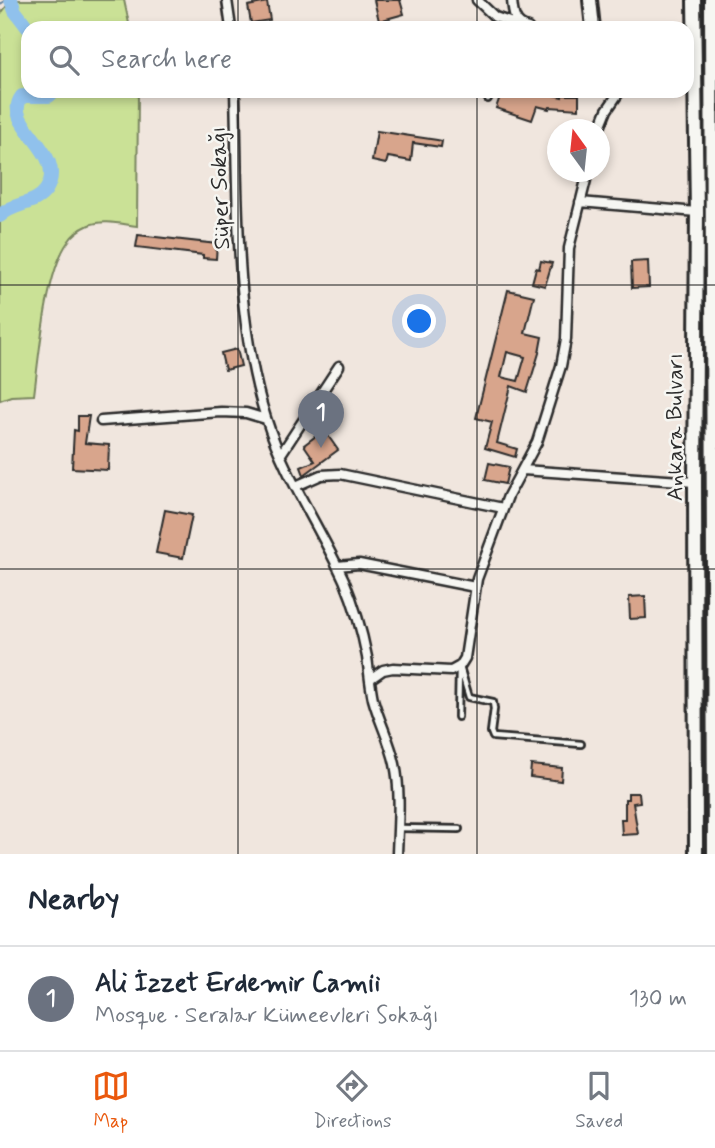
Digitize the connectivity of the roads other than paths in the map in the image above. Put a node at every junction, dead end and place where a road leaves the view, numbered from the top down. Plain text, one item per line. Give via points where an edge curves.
1 (227, 0) edge
2 (477, 0) edge
3 (512, 0) edge
4 (590, 0) edge
5 (694, 0) edge
6 (711, 0) edge
7 (230, 21) edge
8 (505, 21) edge
9 (516, 21) edge
10 (592, 21) edge
11 (693, 21) edge
12 (694, 50) edge
13 (714, 61) edge
14 (694, 69) edge
15 (714, 79) edge
16 (235, 98) edge
17 (615, 98) edge
18 (692, 98) edge
19 (603, 119) edge
20 (713, 177) edge
21 (585, 182) edge
22 (713, 196) edge
23 (580, 202) junction
24 (697, 212) junction
25 (339, 366) dead end
26 (714, 385) edge
27 (266, 419) junction
28 (101, 421) dead end
29 (281, 454) junction
30 (523, 470) junction
31 (695, 482) junction
32 (296, 486) junction
33 (714, 506) edge
34 (503, 508) junction
35 (714, 552) edge
36 (337, 566) junction
37 (475, 587) junction
38 (460, 666) junction
39 (370, 680) junction
40 (458, 717) dead end
41 (581, 744) dead end
42 (714, 779) edge
43 (398, 828) junction
44 (459, 829) dead end
45 (397, 854) edge
46 (696, 854) edge
47 (714, 854) edge

1 - 7 street
2 - 8 street
3 - 9 street
4 - 10 main road
5 - 11 main road, Ankara Bulvarı
6 - 13 main road, Ankara Bulvarı
12 - 13 main road
13 - 15 main road, Ankara Bulvarı
14 - 15 main road
15 - 20 main road, Ankara Bulvarı
16 - 27 street, Süper Sokağı via 242,284 254,374
17 - 19 street
18 - 24 main road, Ankara Bulvarı
20 - 22 main road, Ankara Bulvarı
21 - 23 street
22 - 26 main road, Ankara Bulvarı
23 - 24 street
23 - 30 street via 569,248 561,366 543,426
24 - 31 main road, Ankara Bulvarı
25 - 29 street
26 - 33 main road, Ankara Bulvarı
27 - 28 street via 221,412
27 - 29 street, Süper Sokağı
29 - 32 street, Süper Sokağı
30 - 31 street
30 - 34 street
31 - 46 main road, Ankara Bulvarı
32 - 34 street via 321,475 340,474
32 - 36 street, Süper Sokağı
33 - 35 main road, Ankara Bulvarı
34 - 37 street
35 - 42 main road, Ankara Bulvarı
36 - 37 street via 359,564
36 - 39 street, Süper Sokağı via 355,611
37 - 38 street via 467,651
38 - 39 street via 446,671 387,668
38 - 40 lane
38 - 41 lane via 469,697 493,702 493,737
39 - 43 street, Süper Sokağı via 395,765
42 - 47 main road, Ankara Bulvarı
43 - 44 lane
43 - 45 street, Süper Sokağı

